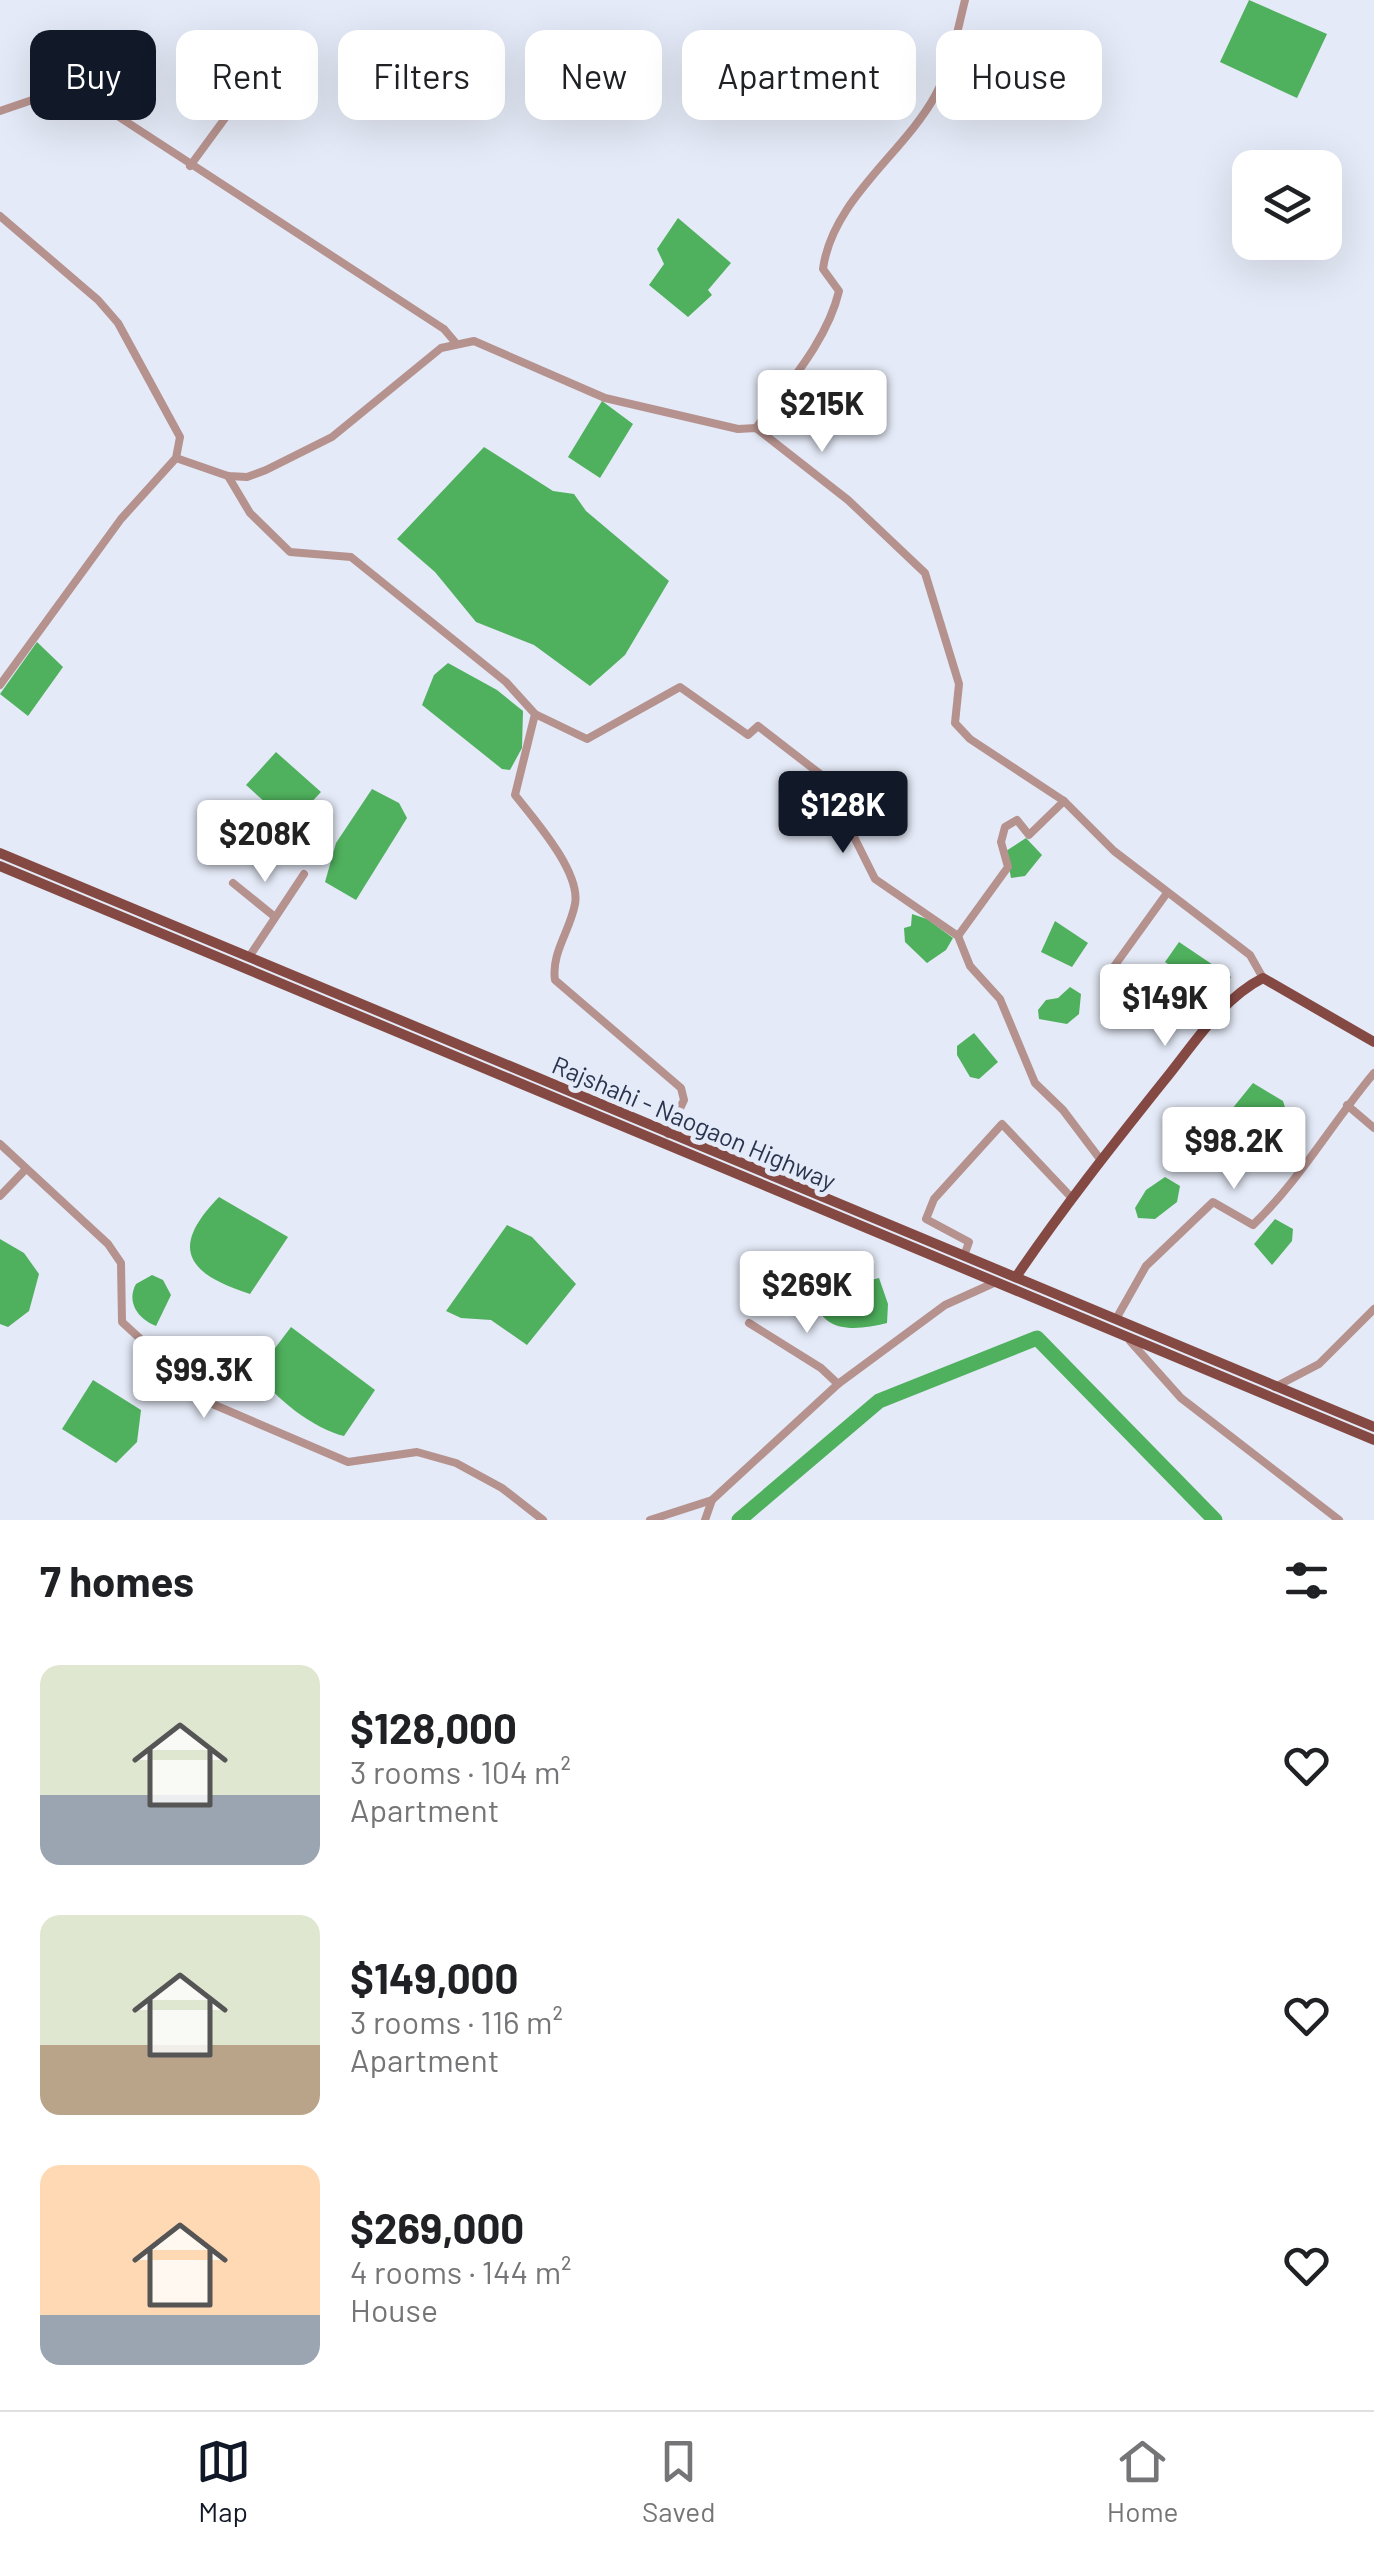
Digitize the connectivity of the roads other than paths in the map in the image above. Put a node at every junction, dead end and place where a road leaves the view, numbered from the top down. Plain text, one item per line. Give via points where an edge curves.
1 (965, 0) edge
2 (0, 112) edge
3 (224, 120) edge
4 (190, 166) junction
5 (0, 216) edge
6 (454, 342) junction
7 (756, 428) junction
8 (176, 458) junction
9 (228, 476) junction
10 (0, 686) edge
11 (534, 714) junction
12 (1064, 801) junction
13 (0, 852) edge
14 (0, 866) edge
15 (304, 874) dead end
16 (232, 883) dead end
17 (1167, 892) junction
18 (275, 916) junction
19 (958, 936) junction
20 (248, 957) junction
21 (1110, 972) dead end
22 (1262, 978) junction
23 (1374, 1042) edge
24 (1374, 1072) edge
25 (1347, 1105) junction
26 (1374, 1128) edge
27 (668, 1134) junction
28 (0, 1144) edge
29 (1100, 1159) junction
30 (25, 1170) junction
31 (0, 1196) edge
32 (1070, 1196) junction
33 (898, 1236) junction
34 (964, 1256) junction
35 (1016, 1277) junction
36 (996, 1282) junction
37 (1374, 1309) edge
38 (1116, 1320) junction
39 (749, 1323) dead end
40 (1127, 1337) junction
41 (1157, 1343) junction
42 (838, 1384) junction
43 (1275, 1387) junction
44 (1374, 1428) edge
45 (1374, 1440) edge
46 (712, 1500) junction
47 (543, 1520) edge
48 (650, 1520) edge
49 (705, 1520) edge
50 (1339, 1520) edge

1 - 7 street via 935,96 850,206 825,254 823,269 839,291 835,307
2 - 4 street via 44,96 116,115
3 - 4 street
4 - 6 street via 444,329
5 - 8 street via 118,323 180,437
6 - 7 street via 474,340 605,398 738,430
6 - 9 street via 332,437 266,470
7 - 12 street via 848,500 924,573 959,684 955,724
8 - 9 street
8 - 10 street via 121,519
9 - 11 street via 250,513 290,552 352,557 506,682
11 - 19 street via 588,740 680,687 748,735 758,726 824,777 875,879
11 - 27 street via 515,795 551,840 576,902 553,967 555,980 681,1088 684,1100
12 - 17 street
12 - 19 street via 1029,835 1017,820 1005,827 1001,842 1008,867
13 - 20 main road, Rajshahi - Naogaon Highway
14 - 33 main road, Rajshahi - Naogaon Highway
15 - 18 street
16 - 18 street
17 - 21 street
17 - 22 street via 1250,955
18 - 20 street
19 - 29 street via 970,966 1000,1000 1035,1084
20 - 27 main road, Rajshahi - Naogaon Highway
22 - 23 main road
22 - 29 main road via 1211,1023
24 - 25 street
25 - 26 street
25 - 38 street via 1284,1196 1253,1225 1213,1202 1146,1266
27 - 33 main road, Rajshahi - Naogaon Highway
28 - 30 street
29 - 32 main road
30 - 31 street
30 - 47 street via 108,1244 121,1263 122,1322 210,1403 348,1462 417,1452 456,1463
32 - 34 street via 1002,1124 934,1199 926,1219 969,1242
32 - 35 main road
33 - 34 main road, Rajshahi - Naogaon Highway
33 - 36 main road, Rajshahi - Naogaon Highway
34 - 35 main road, Rajshahi - Naogaon Highway
35 - 38 main road, Rajshahi - Naogaon Highway
36 - 40 main road, Rajshahi - Naogaon Highway
36 - 42 street via 946,1304
37 - 43 street via 1318,1364
38 - 41 main road, Rajshahi - Naogaon Highway
39 - 42 street
40 - 41 main road, Rajshahi - Naogaon Highway
40 - 50 street via 1181,1398
41 - 43 main road, Rajshahi - Naogaon Highway
41 - 45 main road, Rajshahi - Naogaon Highway
42 - 46 street
43 - 44 main road, Rajshahi - Naogaon Highway
46 - 48 street
46 - 49 street

